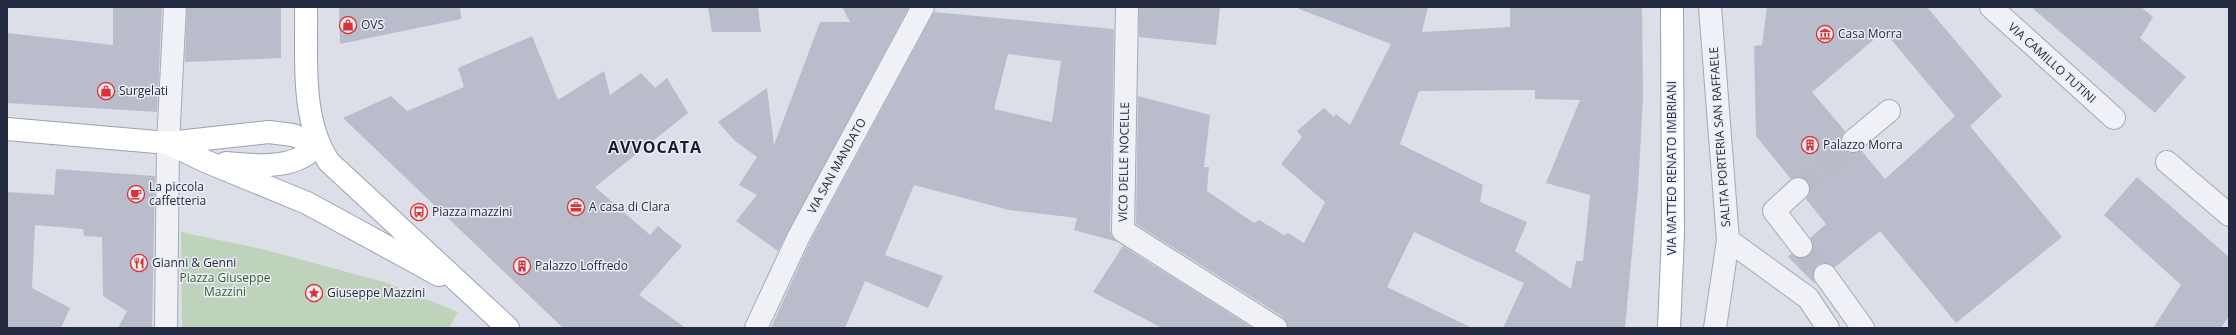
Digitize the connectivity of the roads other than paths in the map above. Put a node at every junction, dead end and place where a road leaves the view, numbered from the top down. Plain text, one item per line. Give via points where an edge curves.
1 (175, 7) edge
2 (306, 7) edge
3 (923, 7) edge
4 (1127, 7) edge
5 (1672, 7) edge
6 (1710, 7) edge
7 (1991, 7) edge
8 (1889, 111) dead end
9 (2114, 118) dead end
10 (7, 129) edge
11 (1853, 141) tunnel mouth
12 (168, 143) junction
13 (319, 144) junction
14 (205, 161) junction
15 (2167, 162) dead end
16 (1798, 189) tunnel mouth
17 (2229, 215) edge
18 (1728, 240) junction
19 (1801, 246) tunnel mouth
20 (1825, 275) tunnel mouth
21 (468, 291) junction
22 (166, 328) edge
23 (508, 328) edge
24 (756, 328) edge
25 (1276, 328) edge
26 (1669, 328) edge
27 (1714, 328) edge
28 (1828, 328) edge
29 (1863, 328) edge

1 - 12 street
2 - 13 main road via 308,95
3 - 24 street, VIA SAN MANDATO via 798,238
4 - 25 street, VICO DELLE NOCELLE via 1123,231
5 - 26 main road, VIA MATTEO RENATO IMBRIANI via 1673,234
6 - 18 street, SALITA PORTERIA SAN RAFFAELE
7 - 9 street, VIA CAMILLO TUTINI
8 - 11 street
10 - 12 main road
12 - 13 main road via 269,132 293,135
12 - 14 main road
12 - 22 street
13 - 14 main road via 304,157 272,164
13 - 21 main road via 329,162
14 - 21 main road via 307,203
15 - 17 street
16 - 19 street via 1774,211
18 - 27 street
18 - 28 street, SALITA PORTERIA SAN RAFFAELE via 1808,298
20 - 29 street
21 - 23 main road

